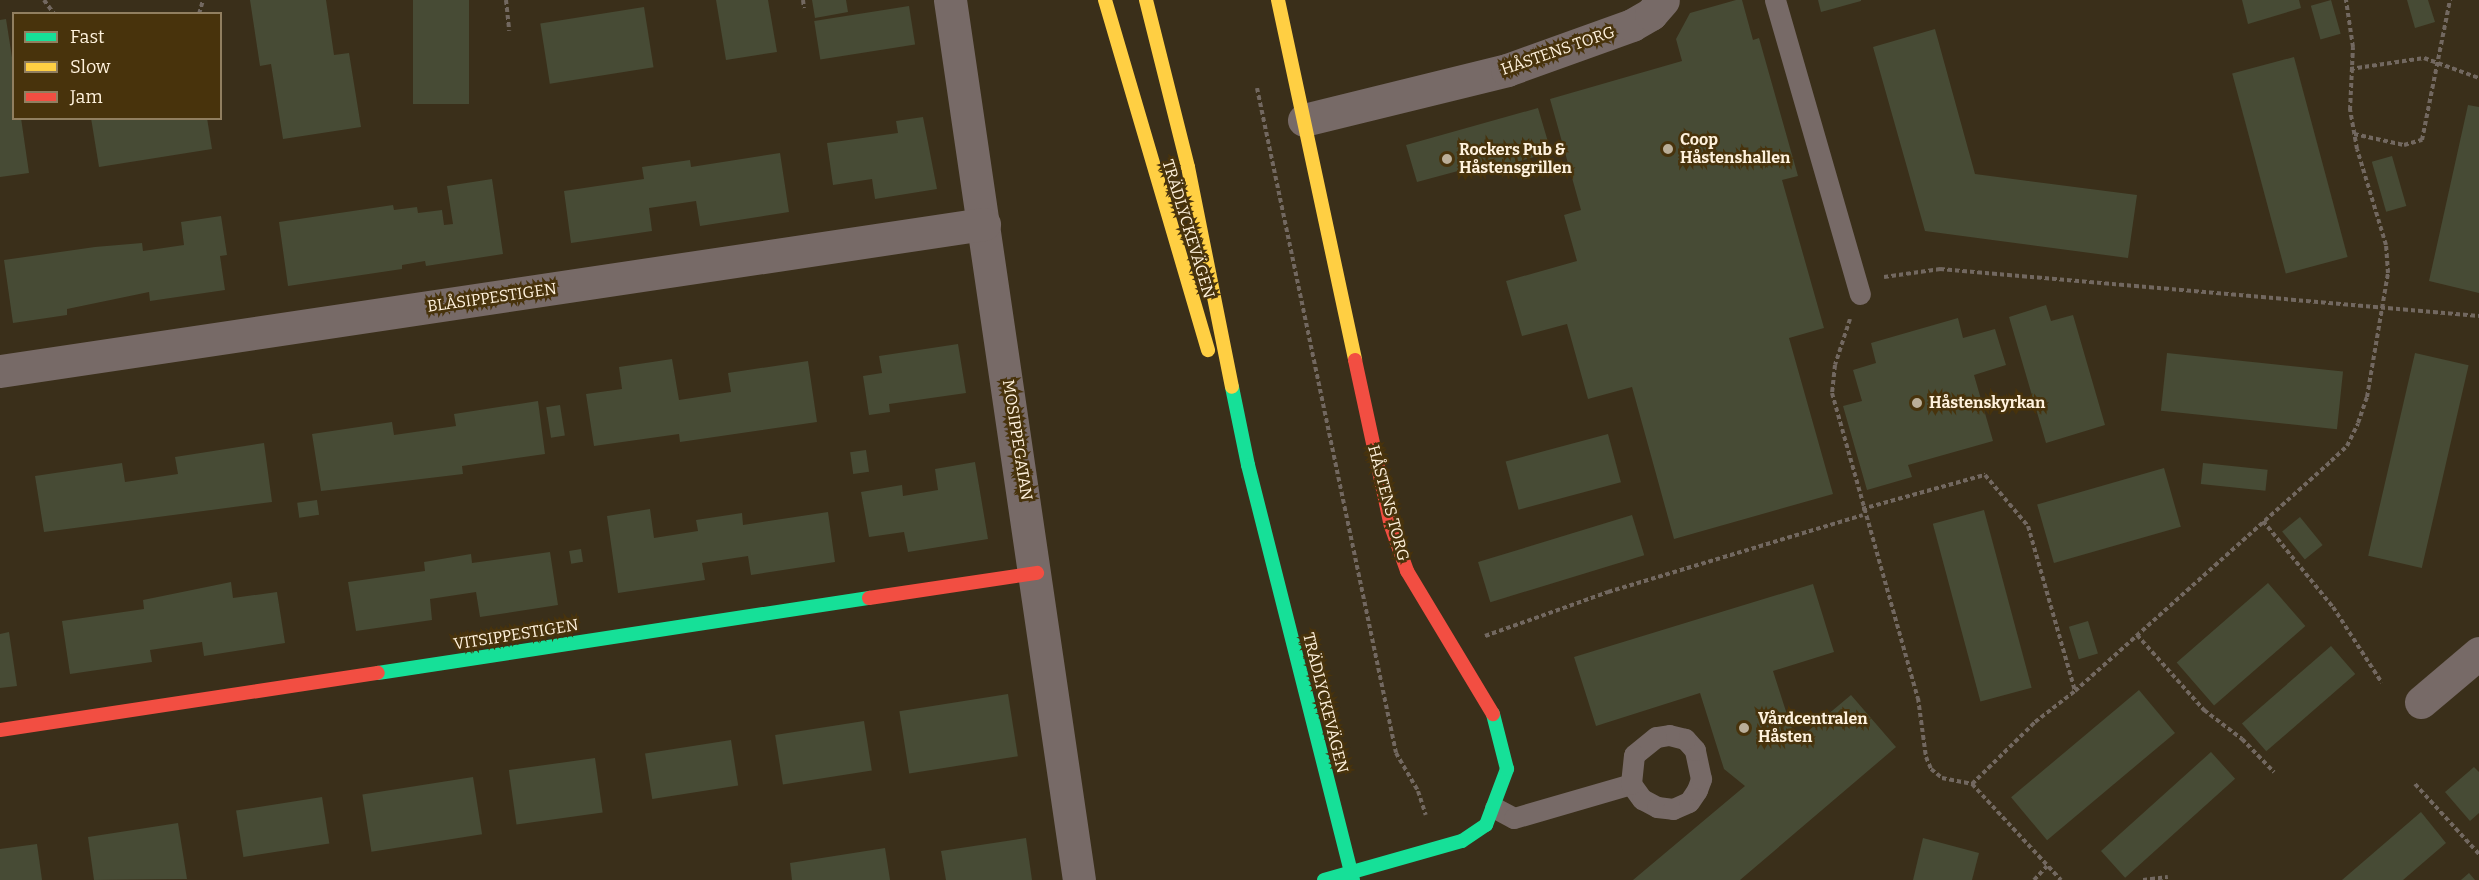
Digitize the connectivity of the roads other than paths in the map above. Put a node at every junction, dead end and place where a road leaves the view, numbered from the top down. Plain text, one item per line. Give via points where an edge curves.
1 (950, 0) edge
2 (1105, 0) edge
3 (1146, 0) edge
4 (1278, 0) edge
5 (1663, 0) edge
6 (1775, 0) edge
7 (1304, 120) junction
8 (984, 224) junction
9 (1859, 289) road end
10 (0, 371) edge
11 (1248, 465) junction
12 (1037, 573) junction
13 (2479, 653) edge
14 (2421, 702) dead end
15 (0, 730) edge
16 (1631, 784) dead end
17 (1495, 808) junction
18 (1352, 876) edge
19 (1079, 880) edge
20 (1324, 880) edge

1 - 8 street, MOSIPPEGATAN
2 - 11 street, TRÄDLYCKEVÄGEN via 1192,300
3 - 11 street, TRÄDLYCKEVÄGEN via 1188,167
4 - 7 street, HÅSTENS TORG
5 - 7 street, HÅSTENS TORG via 1651,14 1632,25 1507,70
6 - 9 lane
7 - 17 street, HÅSTENS TORG via 1391,526 1407,571 1426,607 1500,730 1507,769
8 - 10 street, BLÅSIPPESTIGEN
8 - 12 street, MOSIPPEGATAN
11 - 18 street, TRÄDLYCKEVÄGEN
12 - 15 street, VITSIPPESTIGEN
12 - 19 street, MOSIPPEGATAN
13 - 14 street
16 - 17 lane via 1514,818
17 - 18 street, HÅSTENS TORG via 1486,825 1462,841
18 - 20 street, HÅSTENS TORG

